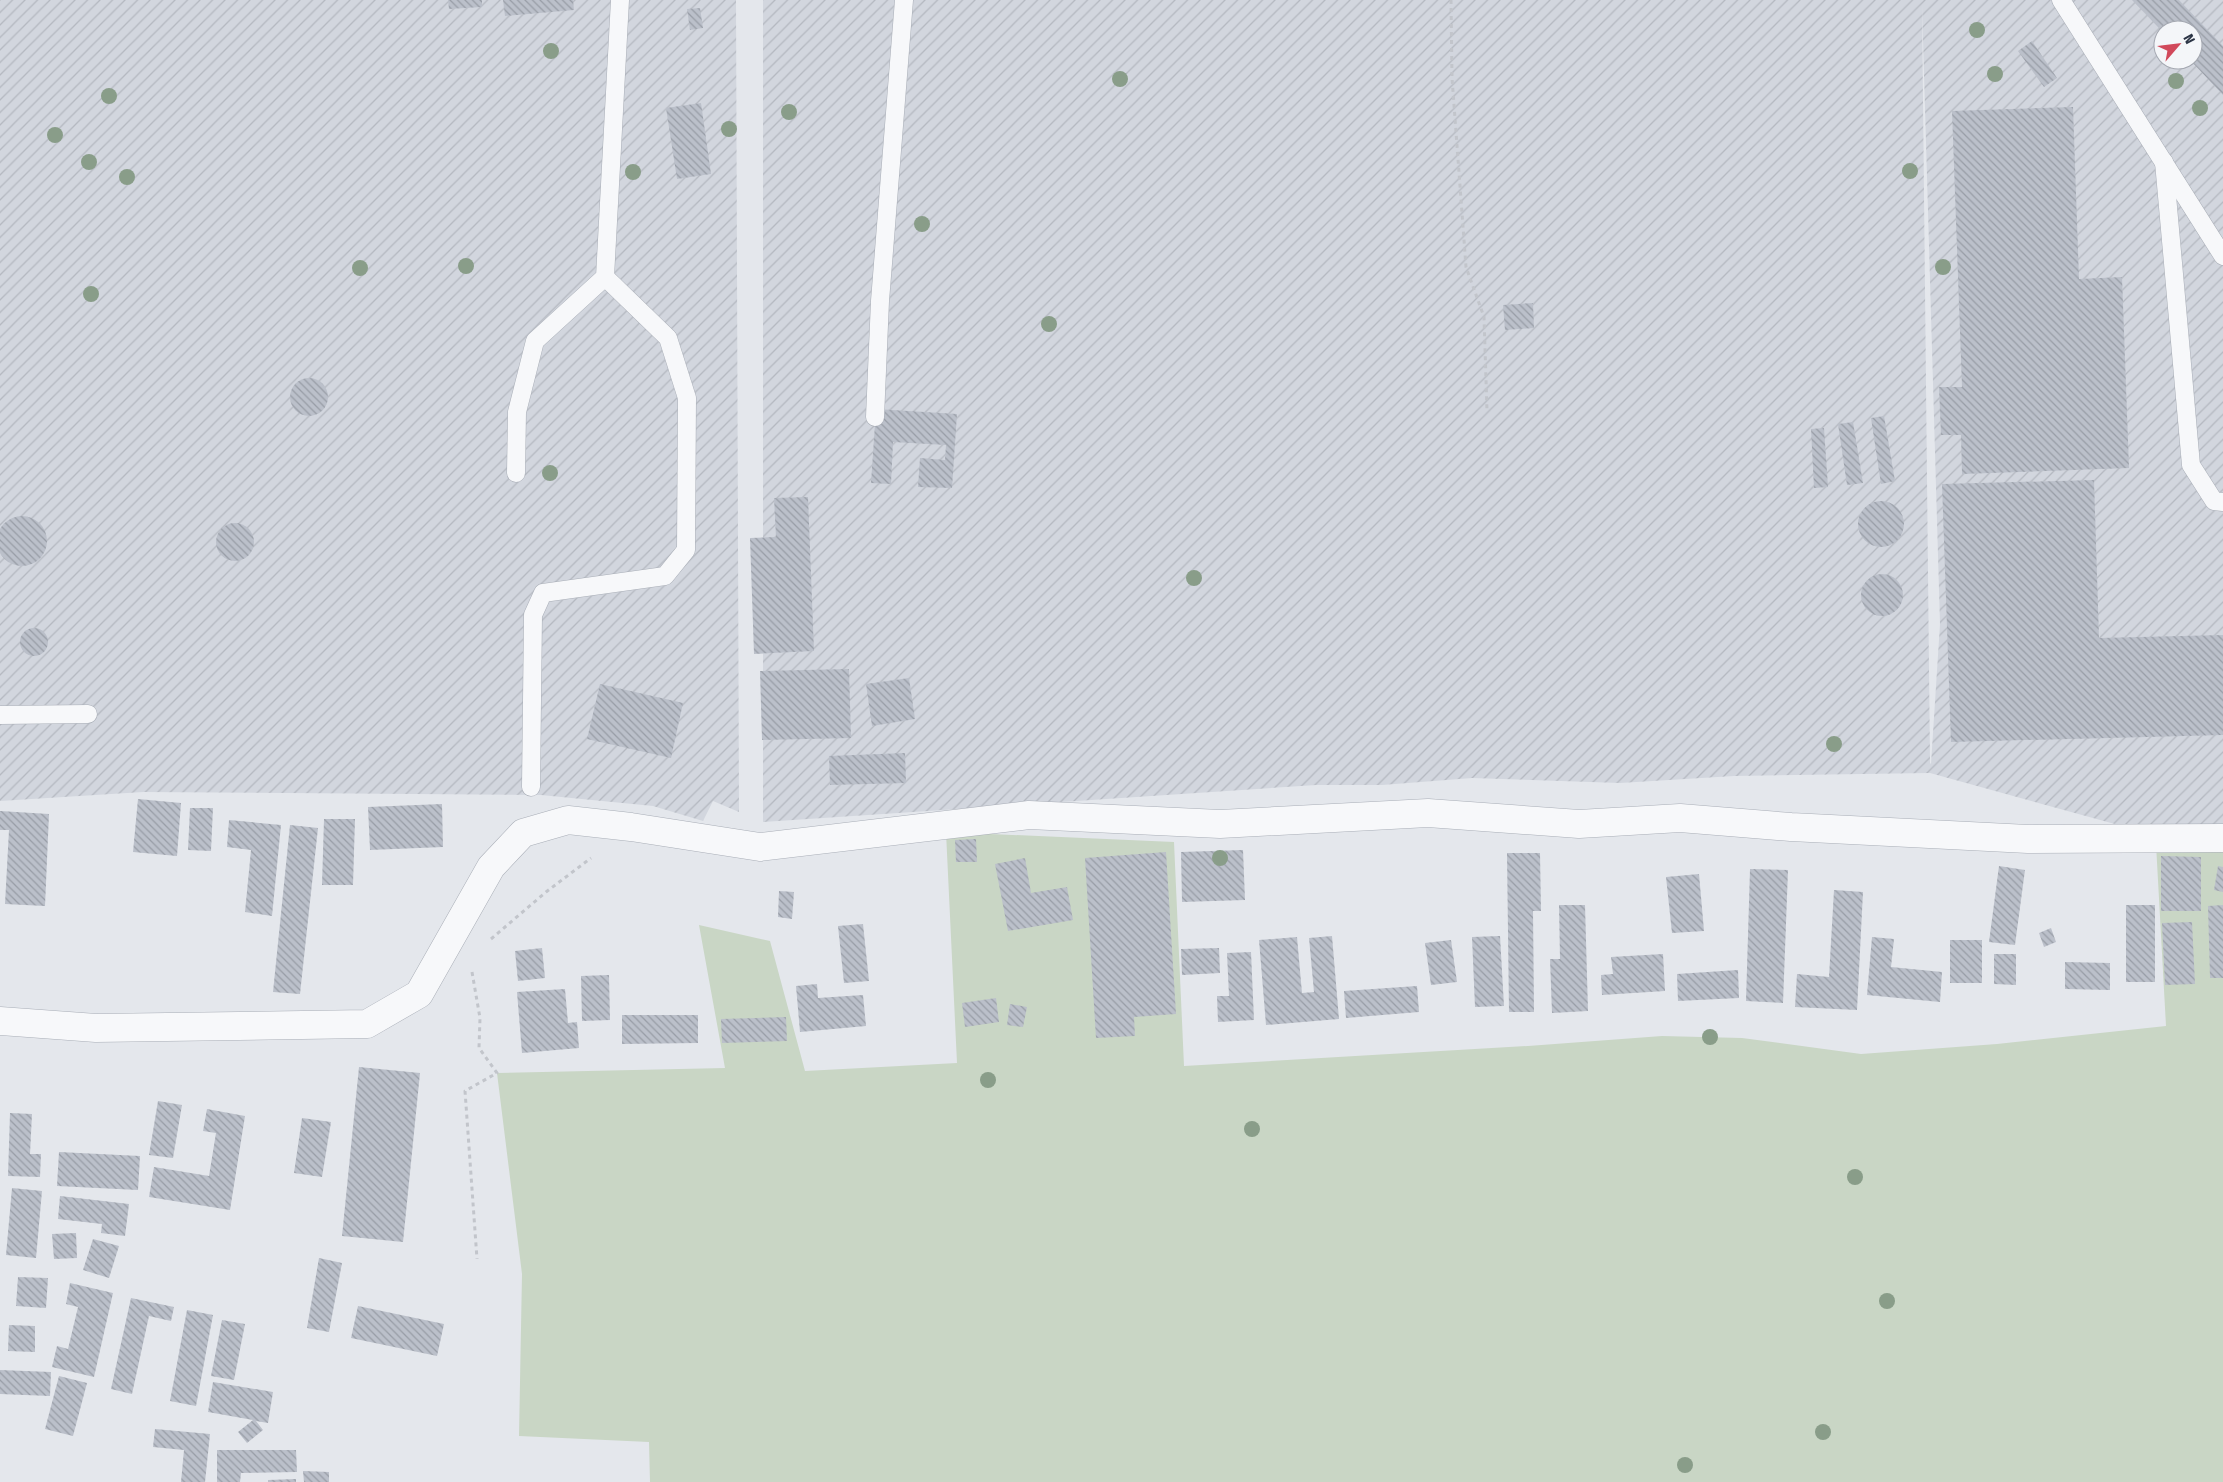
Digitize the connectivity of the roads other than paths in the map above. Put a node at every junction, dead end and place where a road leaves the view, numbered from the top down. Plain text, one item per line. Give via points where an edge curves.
1 (620, 0) edge
2 (904, 0) edge
3 (2060, 0) edge
4 (2164, 162) junction
5 (2223, 256) edge
6 (605, 277) junction
7 (875, 417) dead end
8 (516, 473) dead end
9 (2223, 502) edge
10 (88, 714) dead end
11 (0, 715) edge
12 (531, 787) dead end
13 (2223, 838) edge
14 (0, 1021) edge

1 - 6 lane
2 - 7 lane via 880,301
3 - 4 lane
4 - 5 lane
4 - 9 lane via 2191,465 2214,501
6 - 8 lane via 535,342 518,412
6 - 12 lane via 668,338 687,398 686,550 665,576 543,593 533,615
10 - 11 lane
13 - 14 street via 2028,839 1791,828 1680,818 1579,824 1428,813 1220,824 1029,815 760,847 568,820 523,833 491,867 420,994 367,1024 96,1028

